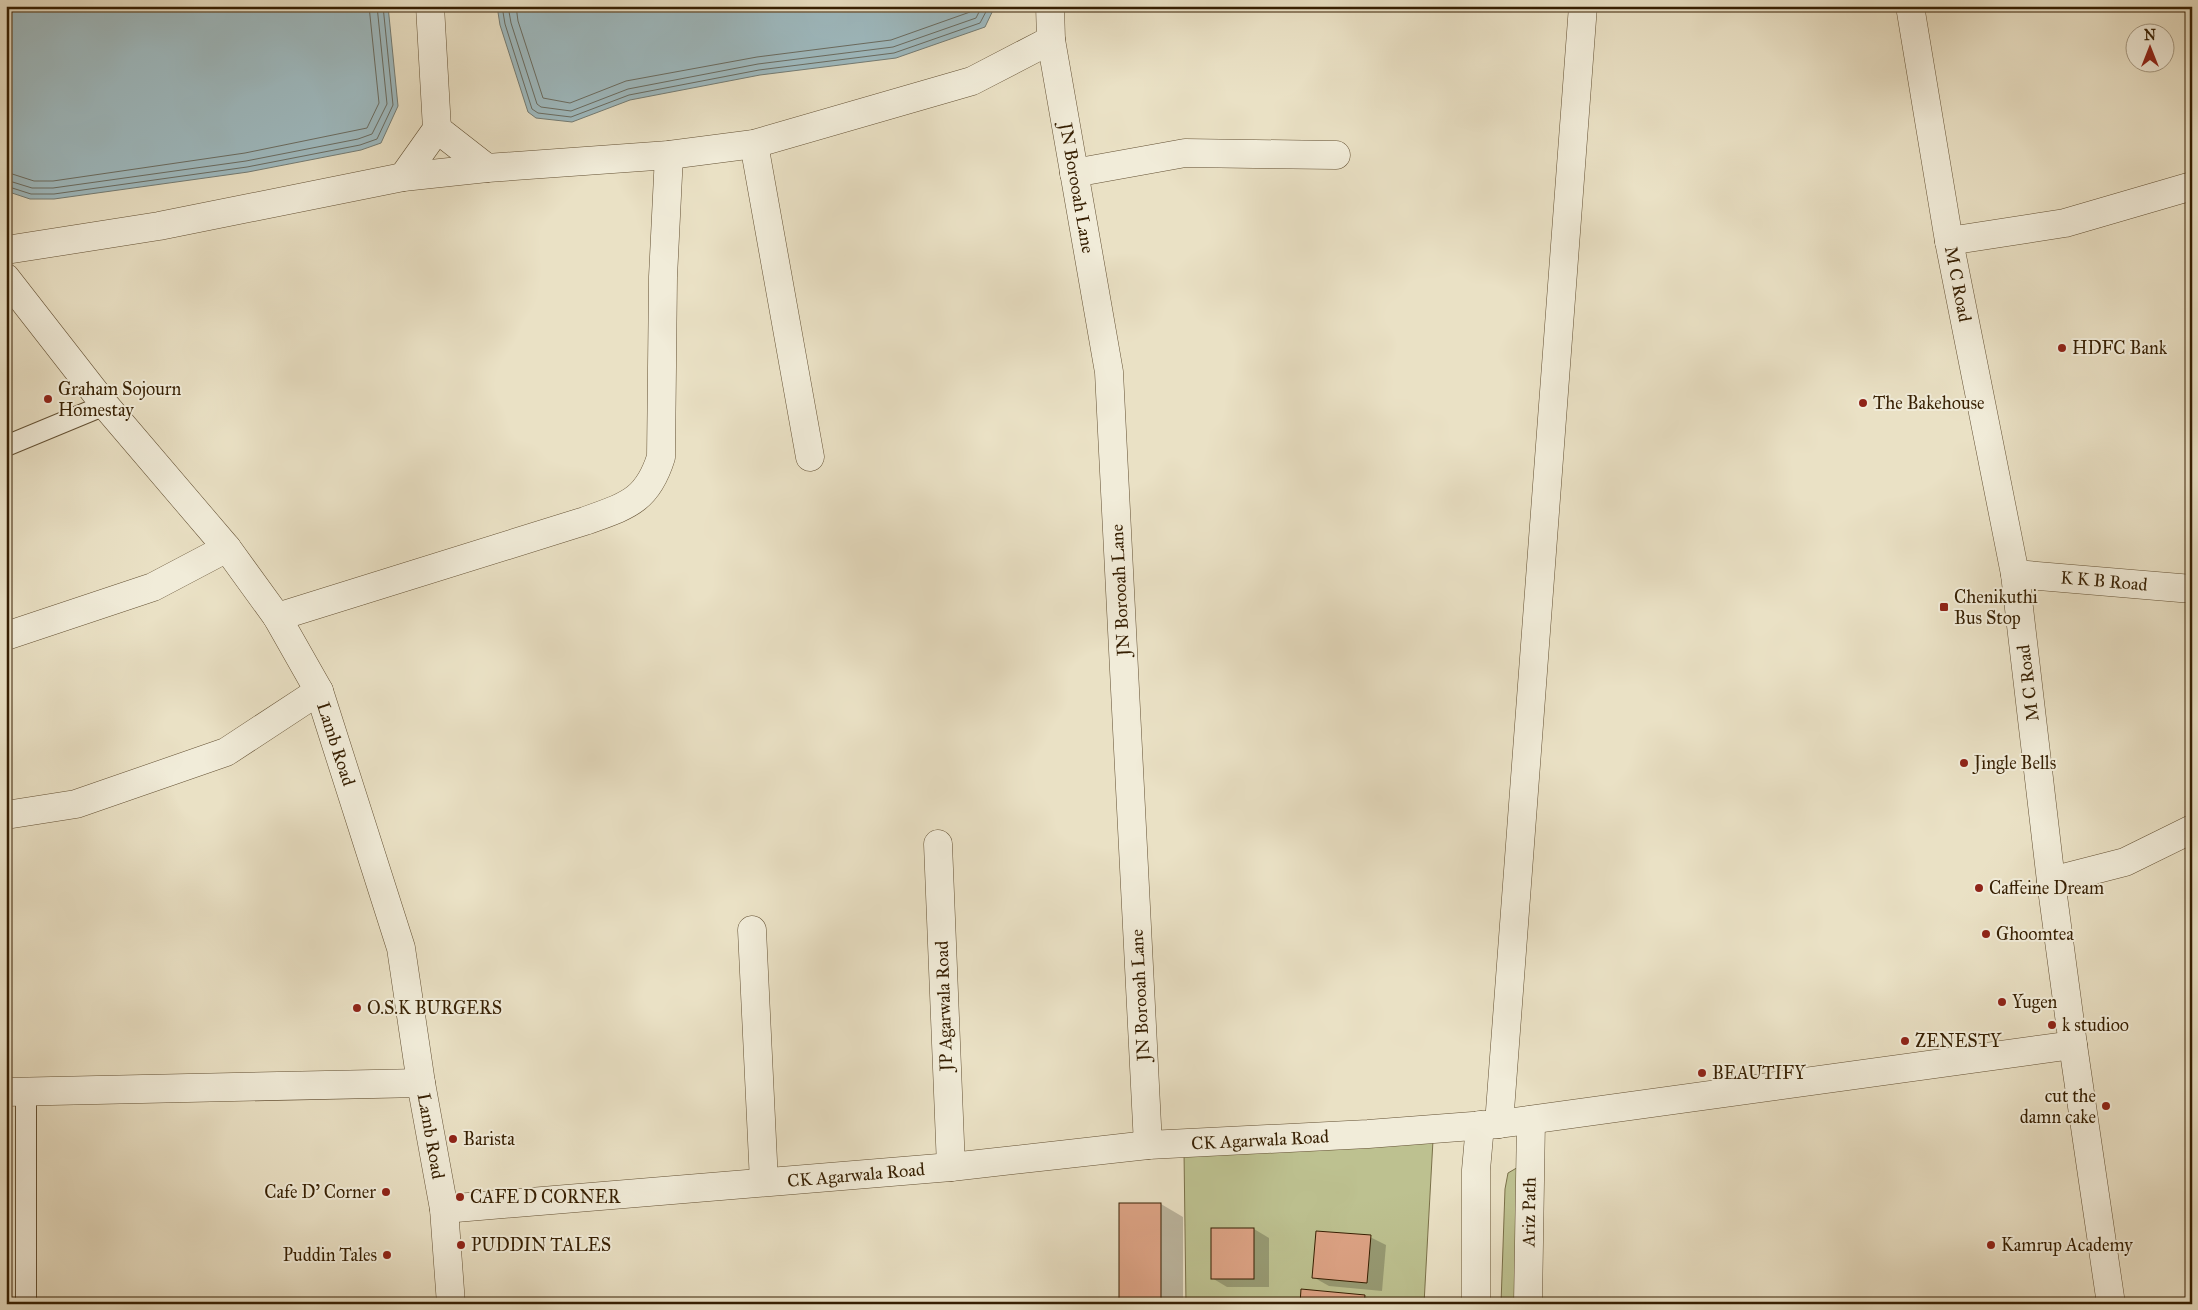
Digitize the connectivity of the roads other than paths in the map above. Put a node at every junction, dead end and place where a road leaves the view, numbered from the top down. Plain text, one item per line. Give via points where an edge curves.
1 (430, 6) edge
2 (1050, 6) edge
3 (1583, 6) edge
4 (1910, 6) edge
5 (1051, 40) junction
6 (437, 130) junction
7 (754, 144) junction
8 (668, 155) junction
9 (1336, 155) dead end
10 (487, 168) junction
11 (1074, 172) junction
12 (403, 177) junction
13 (2192, 186) edge
14 (1949, 241) junction
15 (6, 250) edge
16 (6, 278) edge
17 (105, 405) junction
18 (6, 446) edge
19 (810, 457) dead end
20 (227, 548) junction
21 (2015, 574) junction
22 (2192, 589) edge
23 (278, 617) junction
24 (6, 636) edge
25 (319, 691) junction
26 (6, 815) edge
27 (2192, 829) edge
28 (938, 844) dead end
29 (2051, 881) junction
30 (752, 930) dead end
31 (2072, 1045) junction
32 (422, 1083) junction
33 (16, 1092) edge
34 (1531, 1120) junction
35 (1490, 1125) junction
36 (1148, 1145) junction
37 (951, 1167) junction
38 (764, 1182) junction
39 (444, 1209) junction
40 (26, 1304) edge
41 (451, 1304) edge
42 (1476, 1304) edge
43 (1528, 1304) edge
44 (2111, 1304) edge

1 - 6 street
2 - 5 street, JN Borooah Lane
3 - 35 street
4 - 14 street, M C Road
5 - 7 street via 972,81
5 - 11 street, JN Borooah Lane
6 - 10 street
6 - 12 street
7 - 8 street
7 - 19 street
8 - 10 street
8 - 23 street via 663,277 662,457 655,477 642,495 618,509 585,521
9 - 11 street via 1185,153
10 - 12 street
11 - 36 street, JN Borooah Lane via 1109,372
12 - 15 street via 159,226
13 - 14 street via 2066,223
14 - 21 street, M C Road
16 - 17 street, Lamb Road
17 - 18 lane
17 - 20 street, Lamb Road
20 - 23 street, Lamb Road
20 - 24 street via 153,587
21 - 22 street, K K B Road
21 - 29 street, M C Road
23 - 25 street, Lamb Road
25 - 26 street via 226,752 76,804
25 - 32 street, Lamb Road via 401,948
27 - 29 street via 2125,862
28 - 37 street, JP Agarwala Road
29 - 31 street, M C Road
30 - 38 street
31 - 34 street, CK Agarwala Road
31 - 44 street, M C Road
32 - 33 street
32 - 39 street, Lamb Road
33 - 40 lane
34 - 35 street, CK Agarwala Road
34 - 43 street, Ariz Path
35 - 36 street, CK Agarwala Road
35 - 42 street via 1476,1170
36 - 37 street, CK Agarwala Road
37 - 38 street, CK Agarwala Road
38 - 39 street, CK Agarwala Road
39 - 41 street, Lamb Road

